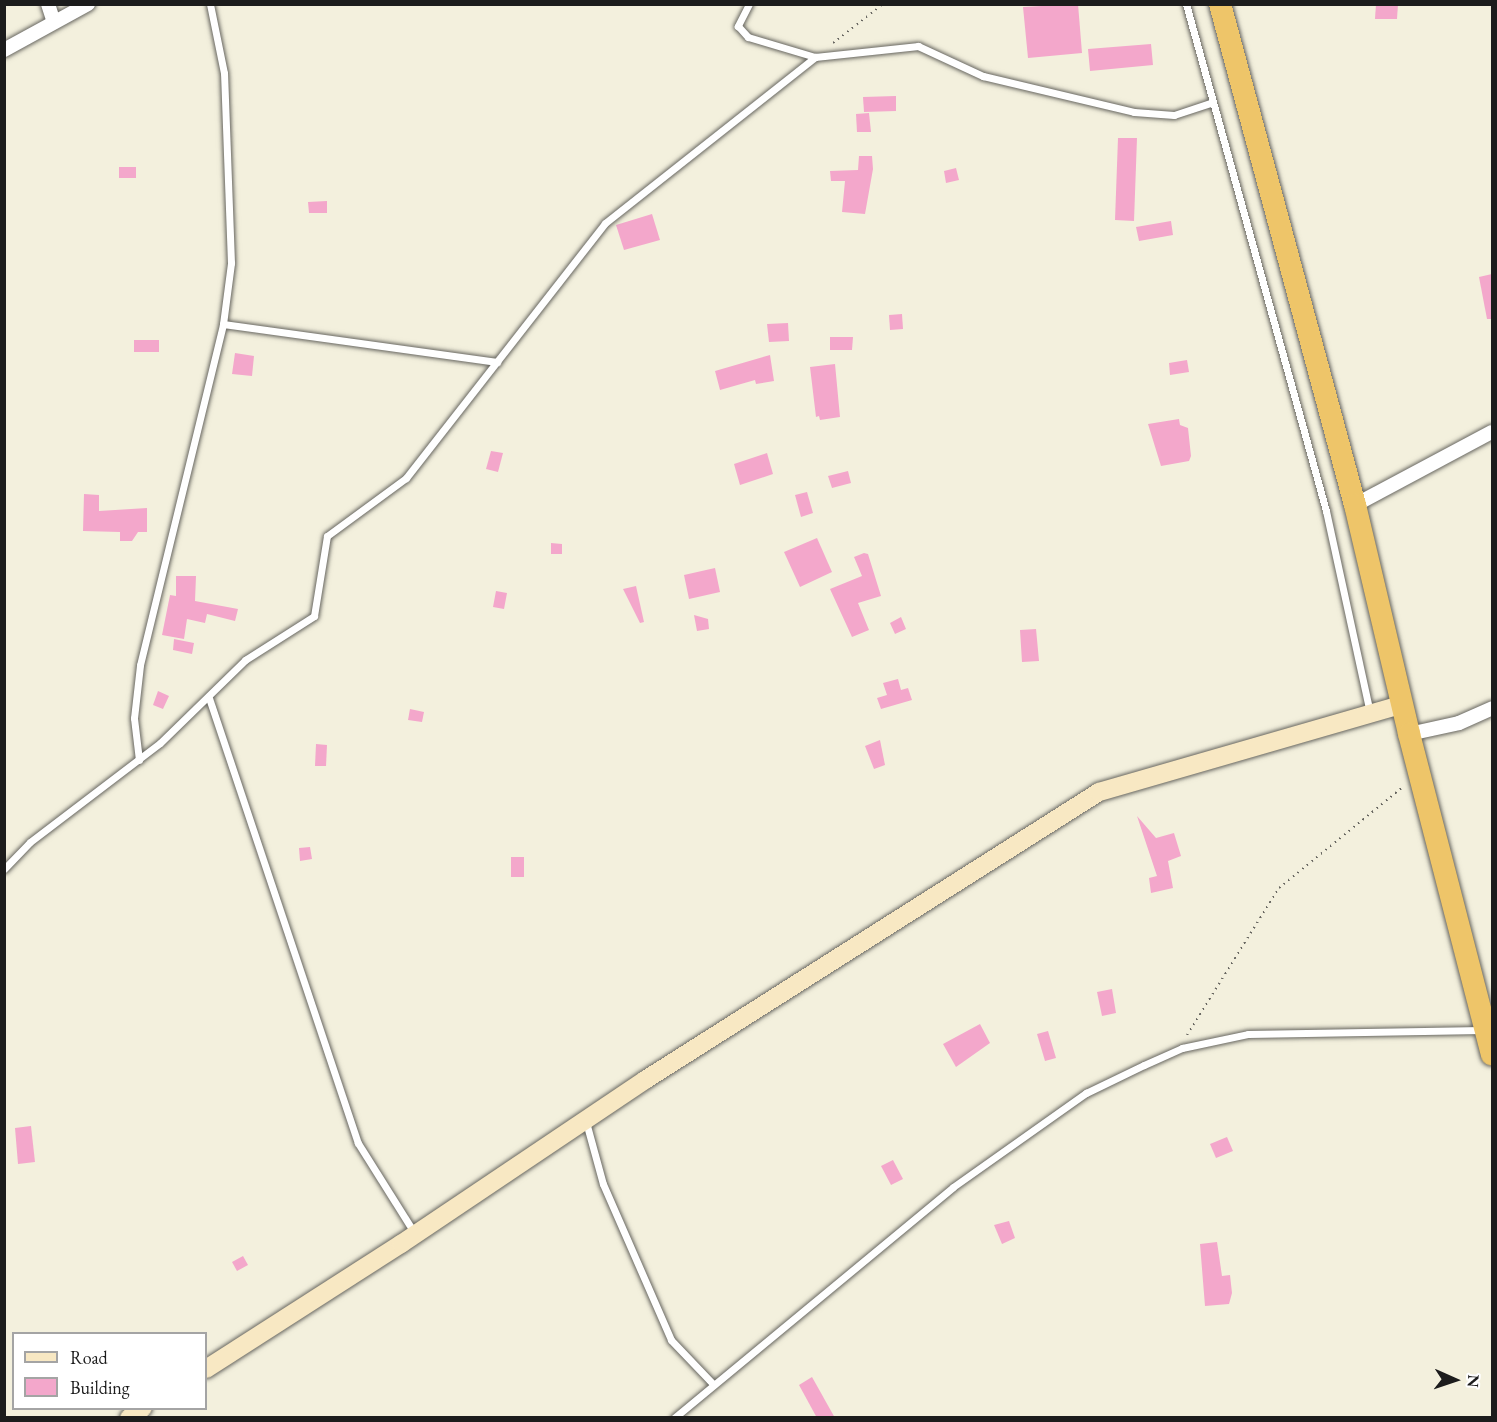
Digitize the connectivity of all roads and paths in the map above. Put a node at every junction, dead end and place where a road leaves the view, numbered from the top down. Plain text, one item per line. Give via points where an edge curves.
1 (48, 4) edge
2 (88, 4) edge
3 (210, 4) edge
4 (749, 4) edge
5 (883, 4) edge
6 (1186, 4) edge
7 (1220, 4) edge
8 (54, 22) junction
9 (4, 50) edge
10 (815, 57) junction
11 (1213, 102) junction
12 (223, 324) junction
13 (497, 362) junction
14 (1492, 432) edge
15 (1355, 505) junction
16 (209, 698) junction
17 (1403, 704) junction
18 (1492, 708) edge
19 (1370, 713) junction
20 (1409, 734) junction
21 (139, 760) junction
22 (1419, 774) junction
23 (4, 869) edge
24 (1485, 1030) junction
25 (1178, 1050) junction
26 (1492, 1054) edge
27 (585, 1120) junction
28 (415, 1235) junction
29 (207, 1368) edge
30 (713, 1384) junction
31 (674, 1418) edge

1 - 8 street
2 - 8 street
3 - 12 lane via 224,73 231,209 231,262
4 - 10 lane via 738,26 748,37
5 - 10 path
6 - 11 lane
7 - 15 highway
8 - 9 street
10 - 11 lane via 918,46 983,76 1134,112 1174,115
10 - 13 lane via 605,223
11 - 19 lane via 1326,511
12 - 13 lane
12 - 21 lane via 140,665 134,718
13 - 16 lane via 406,478 327,536 314,616 244,660
14 - 15 street
15 - 17 highway
16 - 21 lane
16 - 28 lane via 358,1143
17 - 19 main road
17 - 20 highway
18 - 20 street via 1459,723
19 - 27 main road via 1099,792
20 - 22 highway
21 - 23 lane via 30,842
22 - 24 highway
22 - 25 path via 1279,888
24 - 25 lane via 1248,1034
24 - 26 highway
25 - 30 lane via 1086,1093 953,1187
27 - 28 main road
27 - 30 lane via 603,1184 671,1340
28 - 29 main road
30 - 31 lane

